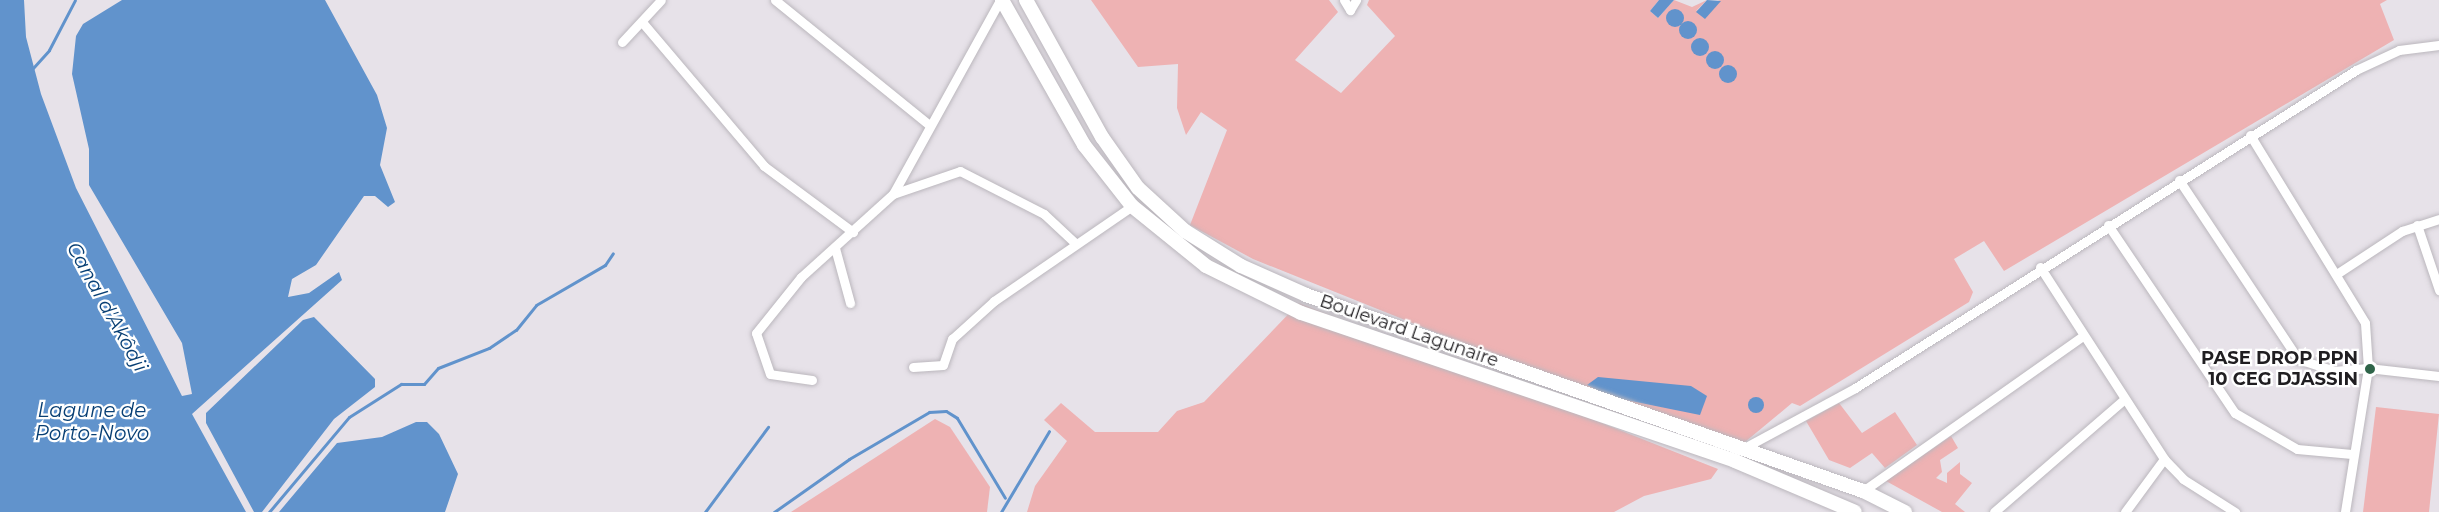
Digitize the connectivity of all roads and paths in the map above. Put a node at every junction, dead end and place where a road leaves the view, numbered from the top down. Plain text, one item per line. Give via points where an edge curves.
1 (661, 0) edge
2 (775, 0) edge
3 (1001, 0) edge
4 (1026, 0) edge
5 (1344, 0) edge
6 (1356, 0) edge
7 (642, 22) junction
8 (622, 42) dead end
9 (2438, 44) edge
10 (928, 124) junction
11 (2250, 135) junction
12 (2179, 180) junction
13 (893, 194) junction
14 (1132, 206) junction
15 (2439, 219) edge
16 (2108, 225) junction
17 (2417, 225) junction
18 (853, 232) junction
19 (1074, 242) junction
20 (835, 248) junction
21 (2040, 267) junction
22 (2337, 273) junction
23 (2439, 290) edge
24 (850, 303) dead end
25 (2081, 337) junction
26 (913, 367) dead end
27 (2368, 368) junction
28 (2439, 376) edge
29 (812, 380) dead end
30 (2122, 401) junction
31 (1744, 448) junction
32 (2352, 454) junction
33 (2164, 459) junction
34 (1863, 491) junction
35 (2224, 510) edge
36 (1855, 512) edge
37 (1905, 512) edge
38 (1994, 512) edge
39 (2125, 512) edge
40 (2235, 512) edge
41 (2345, 512) edge

1 - 7 street
2 - 10 street
3 - 10 street
3 - 14 main road, Boulevard Lagunaire via 1084,145
4 - 31 main road, Boulevard Lagunaire via 1102,137 1138,188 1204,244 1306,295
5 - 6 street via 1350,10
7 - 8 street
7 - 18 street via 764,166
9 - 11 street via 2399,50 2371,62
10 - 13 street
11 - 12 street
11 - 22 street
12 - 16 street
12 - 27 street via 2298,359 2334,371
13 - 18 street
13 - 19 street via 960,171 1044,214
14 - 19 street
14 - 36 main road, Boulevard Lagunaire via 1206,266 1301,313 1735,461
15 - 17 street
16 - 21 street
16 - 32 street via 2235,413 2297,449
17 - 22 street
17 - 23 street
18 - 20 street
19 - 26 street via 952,339 943,365
20 - 24 street
20 - 29 street via 801,277 754,337 770,374
21 - 25 street
21 - 31 street via 1856,388
22 - 27 street via 2361,309
25 - 30 street
25 - 34 street
27 - 28 street
27 - 32 street
30 - 33 street
30 - 38 street
31 - 34 main road, Boulevard Lagunaire
32 - 41 street
33 - 35 street
33 - 39 street
34 - 37 main road, Boulevard Lagunaire
35 - 40 street

